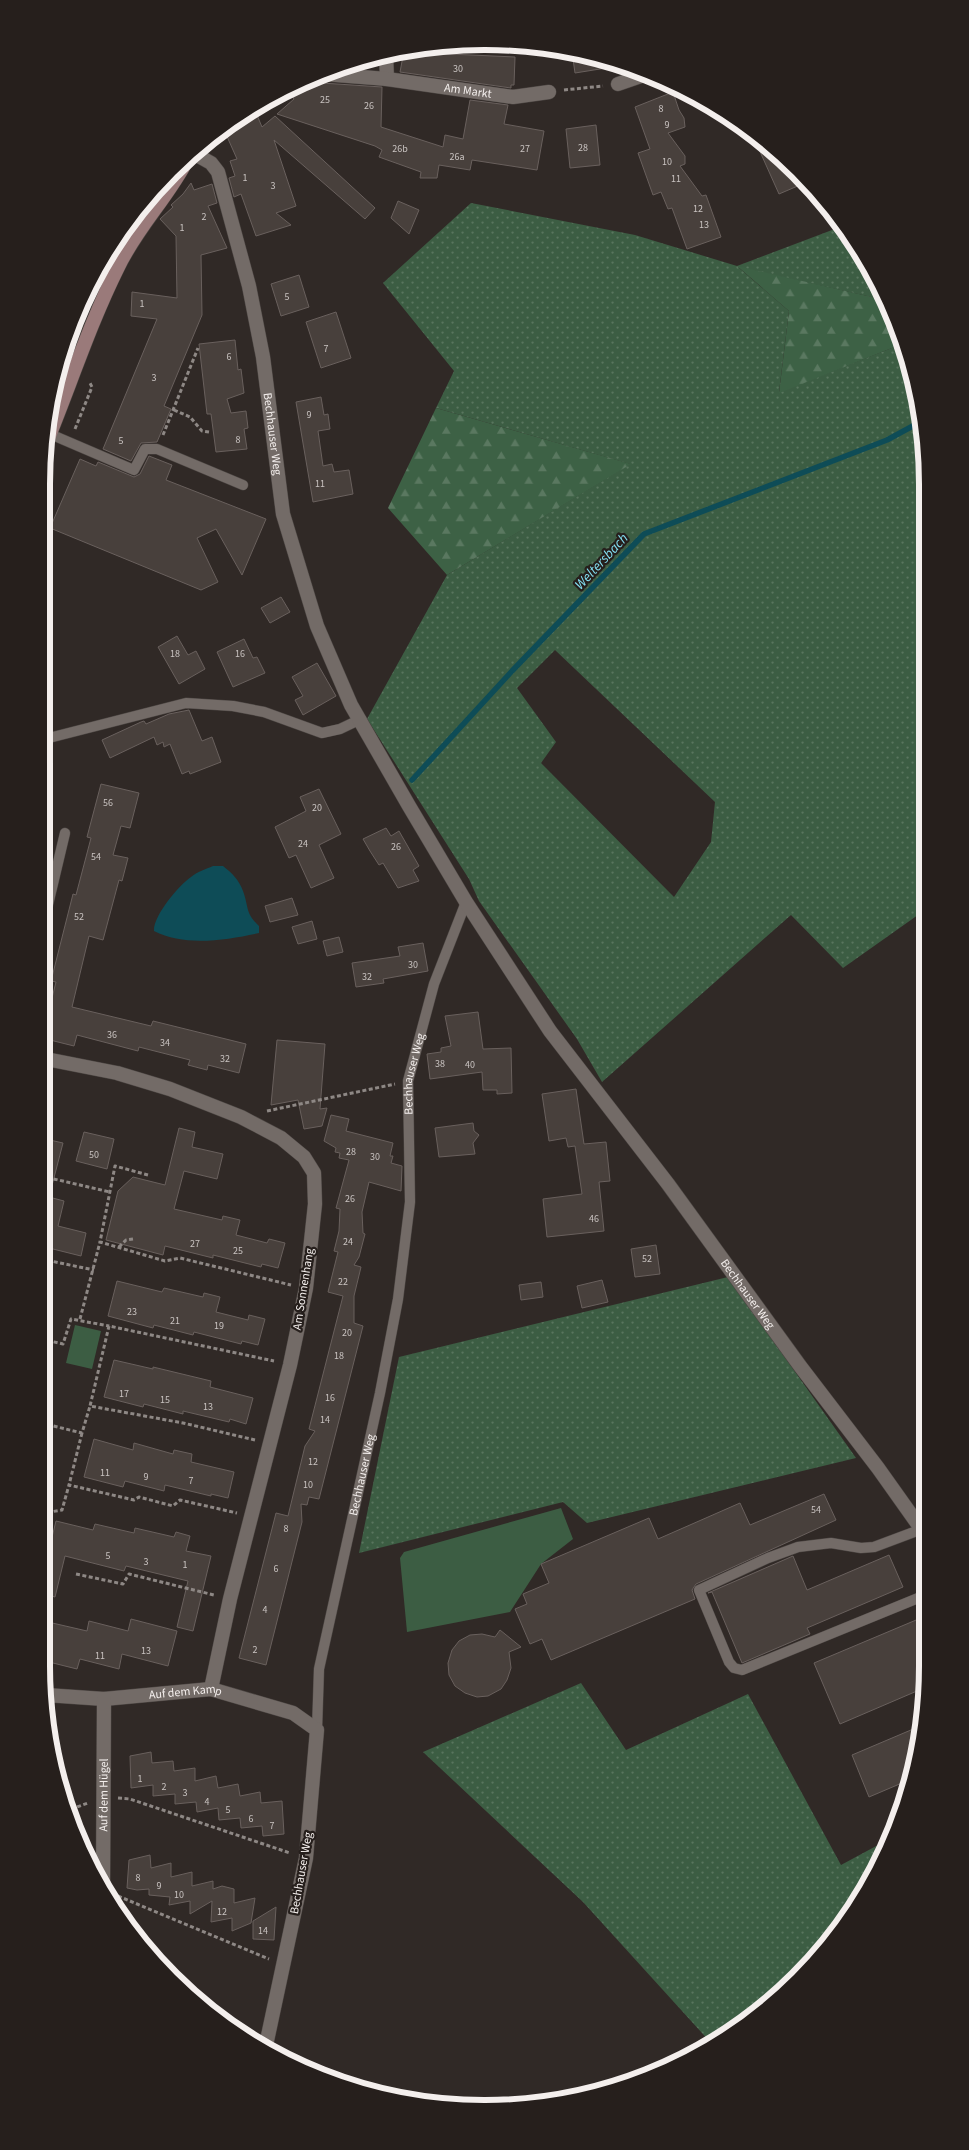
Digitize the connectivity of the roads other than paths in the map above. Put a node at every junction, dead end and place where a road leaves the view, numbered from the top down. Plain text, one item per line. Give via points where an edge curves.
1 (386, 61) edge
2 (339, 75) edge
3 (636, 78) edge
4 (387, 79) junction
5 (618, 84) road end
6 (549, 92) road end
7 (200, 157) edge
8 (179, 175) edge
9 (55, 424) edge
10 (53, 436) edge
11 (243, 485) dead end
12 (361, 719) junction
13 (50, 738) edge
14 (65, 833) dead end
15 (50, 896) edge
16 (466, 902) junction
17 (50, 1059) edge
18 (919, 1525) edge
19 (919, 1535) edge
20 (919, 1598) edge
21 (211, 1689) junction
22 (51, 1695) edge
23 (104, 1699) junction
24 (317, 1730) junction
25 (103, 1874) edge
26 (267, 2042) edge

1 - 4 street
2 - 4 street, Am Markt
3 - 5 street
4 - 6 street, Am Markt via 513,98
7 - 12 street, Bechhauser Weg via 218,172 249,286 263,356 283,514 317,626
8 - 9 main road via 147,218 119,266
10 - 11 lane via 134,470 145,449 157,449
12 - 13 lane via 322,733 264,712 186,703
12 - 16 street, Bechhauser Weg
14 - 15 lane
16 - 18 street, Bechhauser Weg via 550,1031 668,1184
16 - 24 lane, Bechhauser Weg via 434,984 408,1081 410,1202 398,1299 319,1669
17 - 21 street, Am Sonnenhang via 170,1089 241,1117 281,1138 304,1156 314,1174 315,1204 306,1288
19 - 20 lane via 874,1547 831,1544 798,1547 699,1590 728,1662 742,1670
21 - 23 street, Auf dem Kamp
21 - 24 street, Auf dem Kamp via 292,1713
22 - 23 street, Auf dem Kamp
23 - 25 street, Auf dem Hügel
24 - 26 street, Bechhauser Weg via 306,1858

